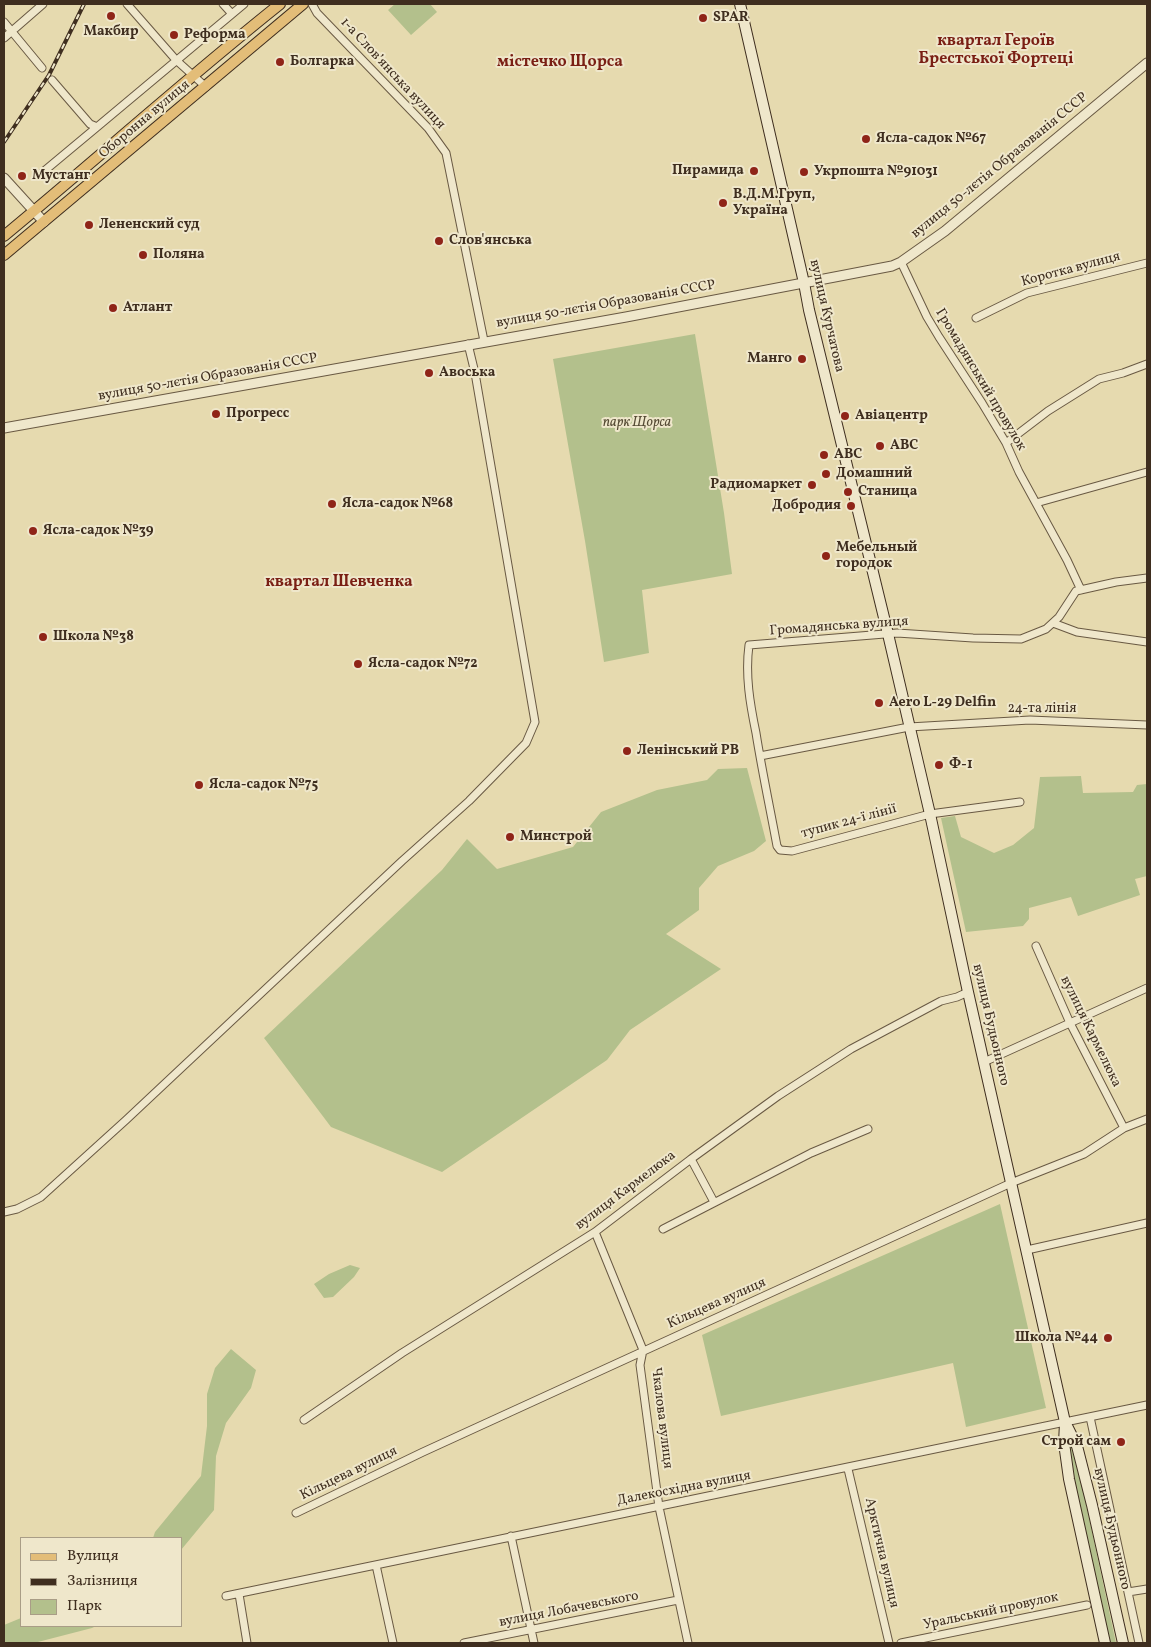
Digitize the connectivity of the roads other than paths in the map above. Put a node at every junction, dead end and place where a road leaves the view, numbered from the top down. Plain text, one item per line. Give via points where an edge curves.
1 (43, 4) edge
2 (127, 4) edge
3 (223, 4) edge
4 (244, 4) edge
5 (280, 4) edge
6 (303, 4) edge
7 (312, 4) edge
8 (740, 4) edge
9 (232, 14) junction
10 (4, 22) edge
11 (12, 31) junction
12 (4, 38) edge
13 (176, 60) junction
14 (1147, 63) edge
15 (42, 68) dead end
16 (194, 76) junction
17 (52, 80) dead end
18 (206, 87) junction
19 (98, 127) junction
20 (43, 172) dead end
21 (4, 178) edge
22 (35, 210) junction
23 (44, 222) junction
24 (4, 236) edge
25 (4, 255) edge
26 (901, 262) junction
27 (1147, 263) edge
28 (804, 283) junction
29 (976, 318) dead end
30 (484, 341) junction
31 (468, 344) junction
32 (1147, 364) edge
33 (5, 427) edge
34 (1006, 443) junction
35 (1147, 472) edge
36 (1036, 503) junction
37 (1147, 578) edge
38 (1081, 590) junction
39 (1053, 623) junction
40 (888, 634) junction
41 (1147, 642) edge
42 (1147, 725) edge
43 (909, 728) junction
44 (760, 756) junction
45 (1020, 802) dead end
46 (930, 814) junction
47 (1036, 946) dead end
48 (1147, 988) edge
49 (968, 992) junction
50 (1070, 1023) junction
51 (984, 1062) junction
52 (1147, 1119) edge
53 (1124, 1128) junction
54 (868, 1129) dead end
55 (691, 1158) junction
56 (1011, 1183) junction
57 (714, 1202) junction
58 (4, 1212) edge
59 (1147, 1223) edge
60 (662, 1228) dead end
61 (595, 1232) junction
62 (1026, 1250) junction
63 (643, 1350) junction
64 (1147, 1405) edge
65 (1090, 1417) junction
66 (304, 1420) dead end
67 (1066, 1422) junction
68 (848, 1468) junction
69 (660, 1507) junction
70 (296, 1512) dead end
71 (511, 1536) junction
72 (376, 1566) junction
73 (1147, 1589) edge
74 (1128, 1592) junction
75 (239, 1594) junction
76 (226, 1596) dead end
77 (678, 1600) junction
78 (1087, 1604) dead end
79 (531, 1630) junction
80 (247, 1643) edge
81 (393, 1643) edge
82 (464, 1643) edge
83 (534, 1643) edge
84 (688, 1643) edge
85 (889, 1643) edge
86 (901, 1643) edge
87 (1105, 1643) edge
88 (1123, 1643) edge
89 (1139, 1643) edge

1 - 11 street
2 - 13 street
3 - 9 street
4 - 9 street
5 - 16 main road, Оборонна вулиця via 208,61
6 - 18 main road, Оборонна вулиця
7 - 30 street, 1-а Слов’янська вулиця via 428,128 446,153
8 - 28 main road, вулиця Курчатова
9 - 13 street
10 - 11 street
11 - 12 street
11 - 15 street
13 - 16 street
13 - 19 street
14 - 26 street, вулиця 50-лєтія Образованія СССР via 945,231
16 - 18 street
16 - 22 main road, Оборонна вулиця
17 - 19 street via 90,124
18 - 23 main road, Оборонна вулиця
19 - 20 street
21 - 22 street
22 - 23 street
22 - 24 main road, Оборонна вулиця
23 - 25 main road, Оборонна вулиця
26 - 28 street, вулиця 50-лєтія Образованія СССР
26 - 34 street, Громадянський провулок via 935,331
27 - 29 street, Коротка вулиця via 1027,293
28 - 30 street, вулиця 50-лєтія Образованія СССР
28 - 40 main road, вулиця Курчатова
30 - 31 street, вулиця 50-лєтія Образованія СССР
31 - 33 street, вулиця 50-лєтія Образованія СССР
31 - 58 street via 535,722 526,743 469,801 41,1197
32 - 34 street via 1099,379 1048,411
34 - 36 street, Громадянський провулок
35 - 36 street
36 - 38 street, Громадянський провулок
37 - 38 street
38 - 39 street, Громадянська вулиця via 1076,591
39 - 40 street, Громадянська вулиця via 1021,639
39 - 41 street via 1077,632
40 - 43 main road, вулиця Будьонного
40 - 44 street, Громадянська вулиця via 749,645 748,686
42 - 43 street, 24-та лінія via 1030,720
43 - 44 street, 24-та лінія
43 - 46 main road, вулиця Будьонного
44 - 46 street, тупик 24-ї лінії via 780,850 792,851
45 - 46 street, тупик 24-ї лінії
46 - 49 main road, вулиця Будьонного
47 - 50 street, вулиця Кармелюка
48 - 50 street
49 - 51 main road, вулиця Будьонного
49 - 55 street, вулиця Кармелюка via 941,1001 851,1049
50 - 51 street
50 - 53 street, вулиця Кармелюка
51 - 56 main road, вулиця Будьонного
52 - 53 street, Кільцева вулиця
53 - 56 street, Кільцева вулиця via 1084,1154
54 - 57 street via 811,1153
55 - 57 street
55 - 61 street, вулиця Кармелюка
56 - 62 main road, вулиця Будьонного
56 - 63 street, Кільцева вулиця
57 - 60 street
59 - 62 street
61 - 63 street, Чкалова вулиця
61 - 66 street, вулиця Кармелюка via 402,1353
62 - 67 main road, вулиця Будьонного
63 - 69 street, Чкалова вулиця via 640,1365
63 - 70 street, Кільцева вулиця
64 - 65 street, Далекосхідна вулиця
65 - 67 street, Далекосхідна вулиця
65 - 74 street
67 - 68 street, Далекосхідна вулиця
67 - 87 main road, вулиця Будьонного via 1064,1443 1069,1479
67 - 88 main road, вулиця Будьонного via 1077,1446
68 - 69 street, Далекосхідна вулиця
68 - 85 street, Арктична вулиця
69 - 71 street, Далекосхідна вулиця
69 - 77 street, Чкалова вулиця
71 - 72 street, Далекосхідна вулиця
71 - 79 street
72 - 75 street, Далекосхідна вулиця
72 - 81 street
73 - 74 street
74 - 89 street
75 - 76 street, Далекосхідна вулиця
75 - 80 street
77 - 79 street, вулиця Лобачевського
77 - 84 street, Чкалова вулиця
78 - 86 street, Уральський провулок
79 - 82 street, вулиця Лобачевського
79 - 83 street

